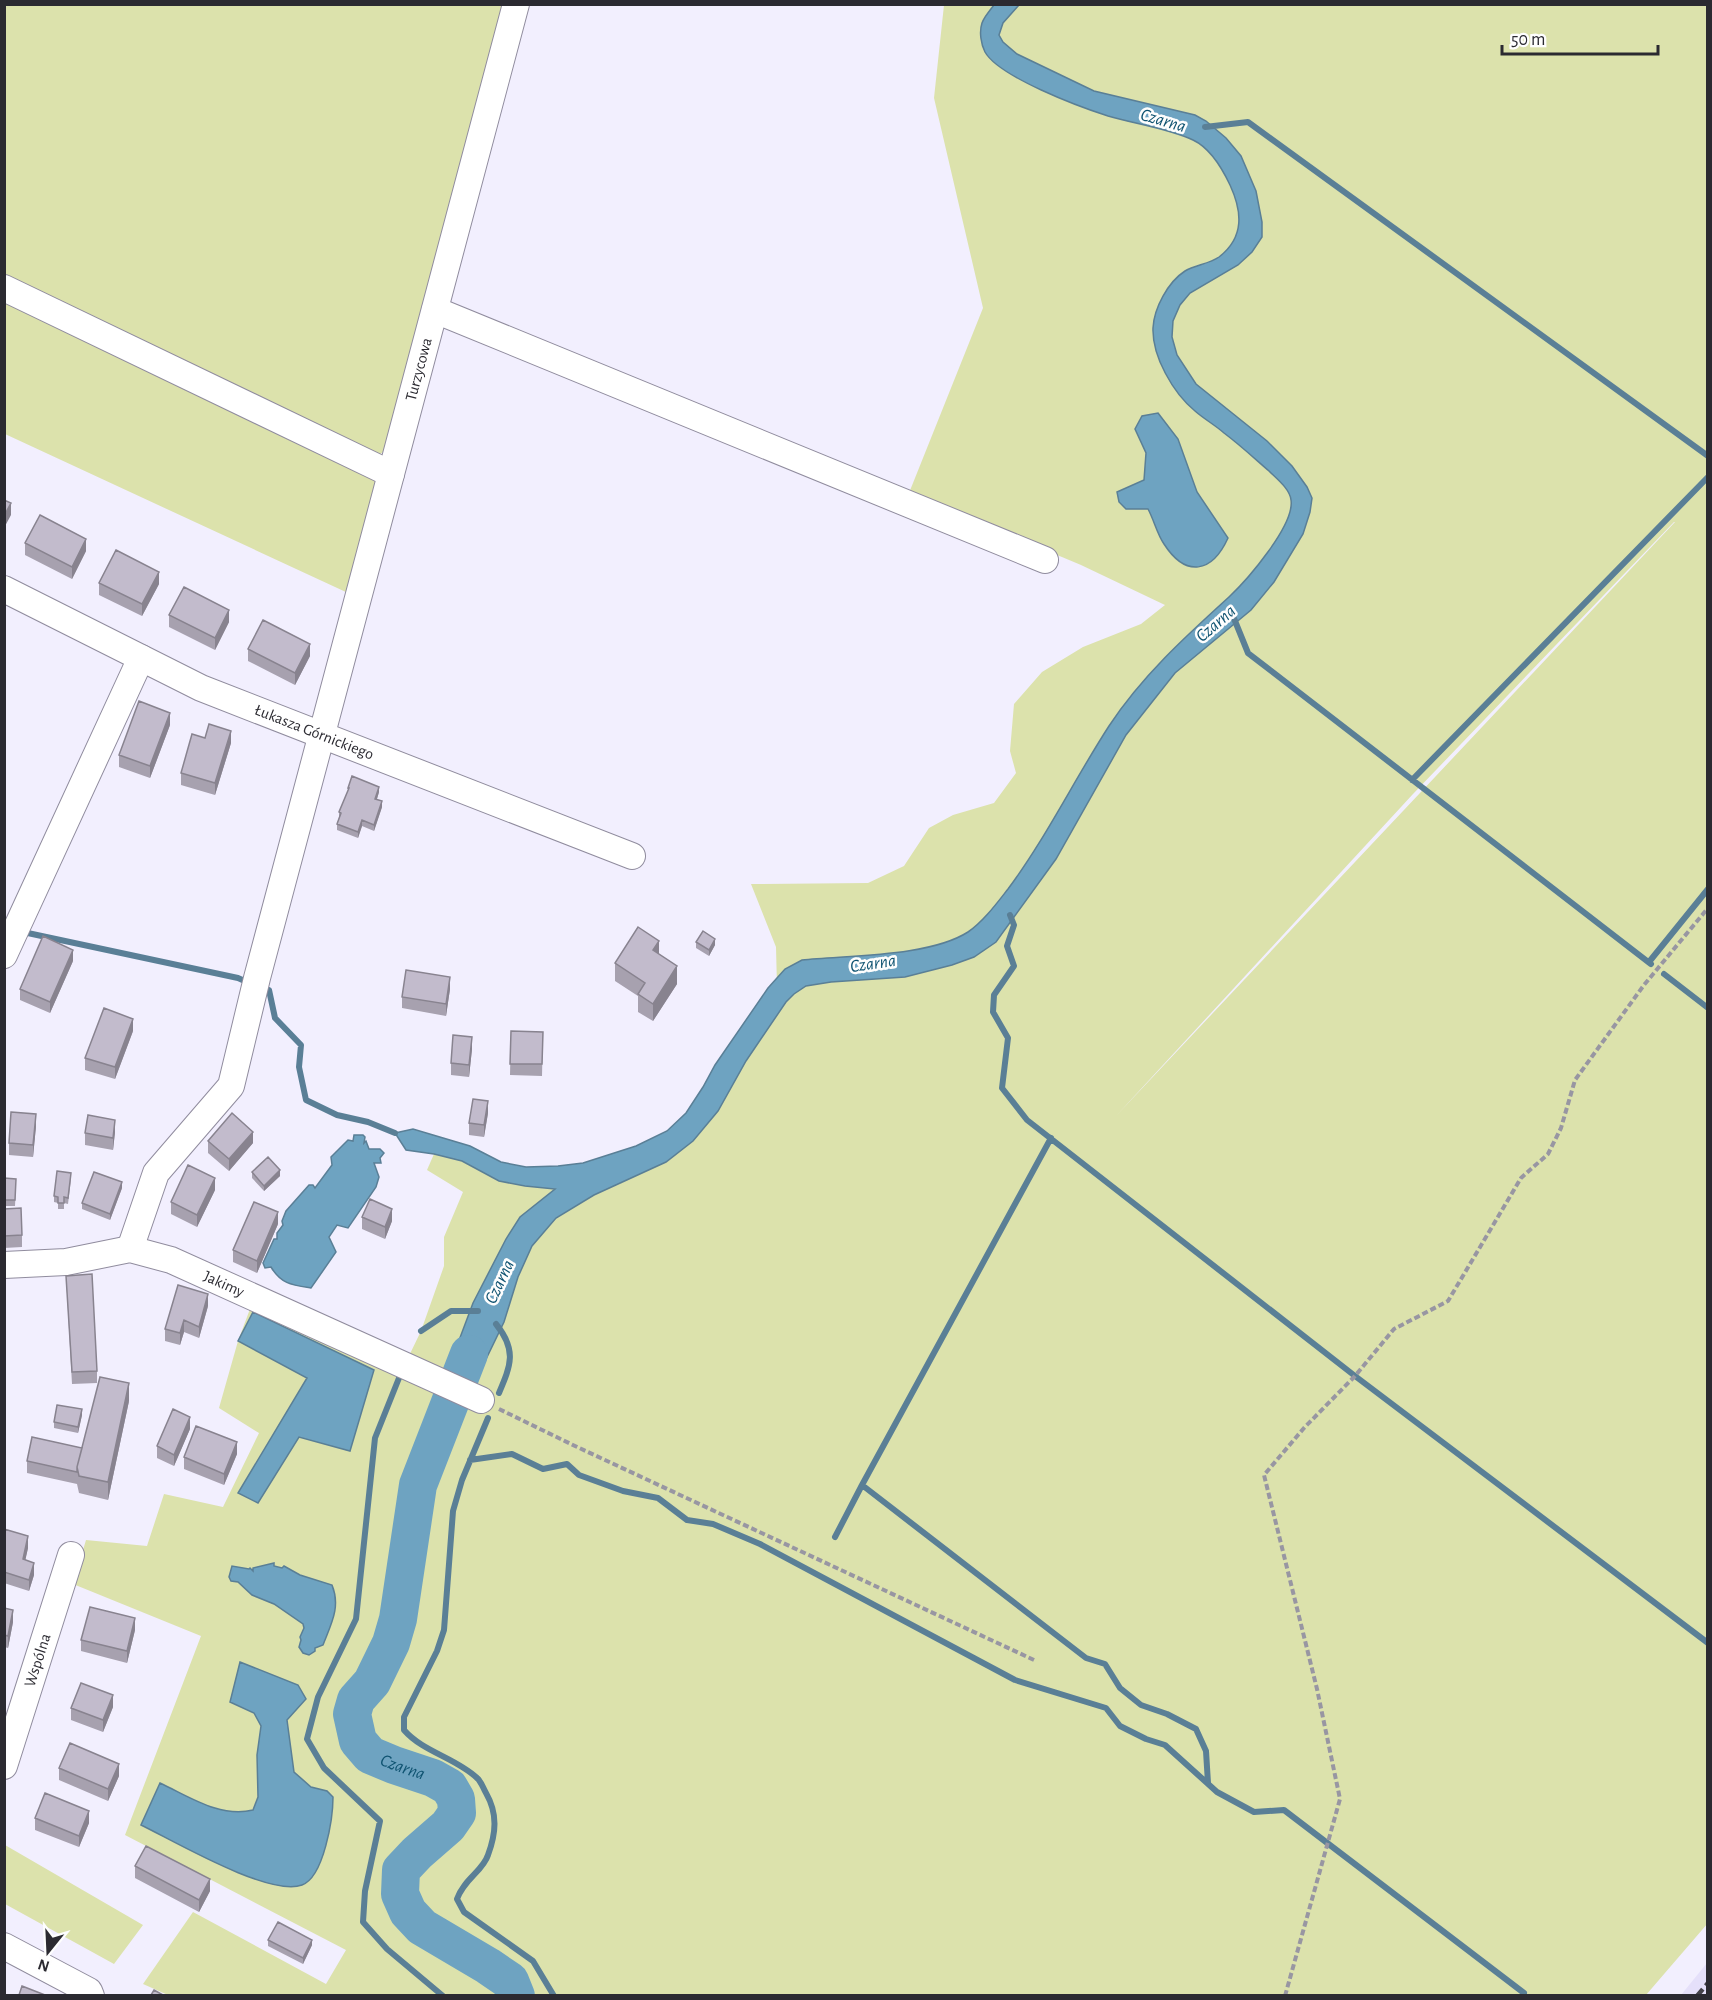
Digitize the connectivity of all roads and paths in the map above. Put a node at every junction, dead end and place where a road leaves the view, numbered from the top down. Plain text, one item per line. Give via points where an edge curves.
1 (516, 4) edge
2 (4, 288) edge
3 (435, 310) junction
4 (391, 474) junction
5 (1045, 560) dead end
6 (4, 589) edge
7 (141, 658) junction
8 (323, 735) junction
9 (632, 856) dead end
10 (1707, 908) edge
11 (4, 955) edge
12 (130, 1249) junction
13 (4, 1265) edge
14 (481, 1400) joint
15 (71, 1555) dead end
16 (1034, 1660) dead end
17 (4, 1766) edge
18 (4, 1946) edge
19 (91, 1995) edge
20 (1285, 1995) edge

1 - 3 street, Turzycowa
2 - 4 street
3 - 4 street, Turzycowa
3 - 5 street
4 - 8 street, Turzycowa
6 - 7 street, Łukasza Górnickiego
7 - 8 street, Łukasza Górnickiego via 201,688
7 - 11 street
8 - 9 street, Łukasza Górnickiego
8 - 12 street, Turzycowa via 231,1086 156,1173
10 - 20 path via 1644,985 1575,1080 1561,1128 1548,1154 1521,1178 1448,1301 1394,1329 1264,1475 1340,1799
12 - 13 street, Jakimy via 66,1262
12 - 14 street, Jakimy via 171,1260
14 - 16 path
15 - 17 street, Wspólna
18 - 19 street

